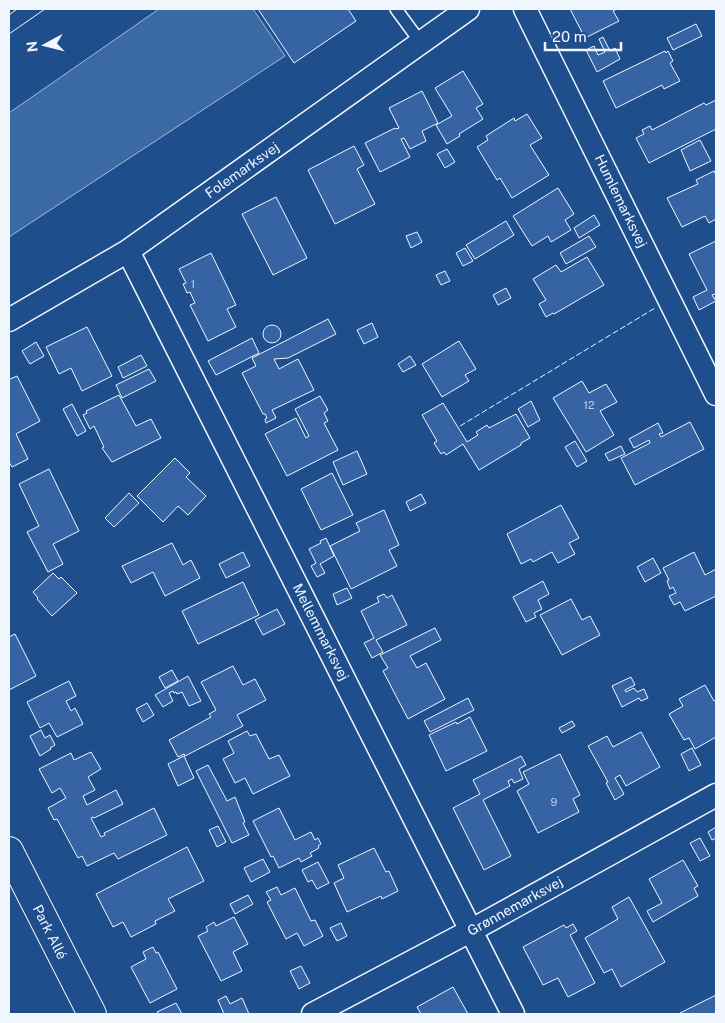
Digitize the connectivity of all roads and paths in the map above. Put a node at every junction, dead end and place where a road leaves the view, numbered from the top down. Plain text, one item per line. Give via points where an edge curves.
1 (396, 9) edge
2 (468, 9) edge
3 (525, 9) edge
4 (420, 43) junction
5 (128, 251) junction
6 (9, 320) edge
7 (716, 394) edge
8 (716, 795) edge
9 (9, 850) edge
10 (472, 930) junction
11 (92, 1014) edge
12 (313, 1014) edge
13 (513, 1014) edge

1 - 4 lane
2 - 4 street, Folemarksvej
3 - 7 street, Humlemarksvej
4 - 5 street, Folemarksvej
5 - 6 street, Folemarksvej
5 - 10 street, Mellemmarksvej
8 - 10 street, Grønnemarksvej
9 - 11 street, Park Allé
10 - 12 street, Grønnemarksvej
10 - 13 street, Mellemmarksvej

